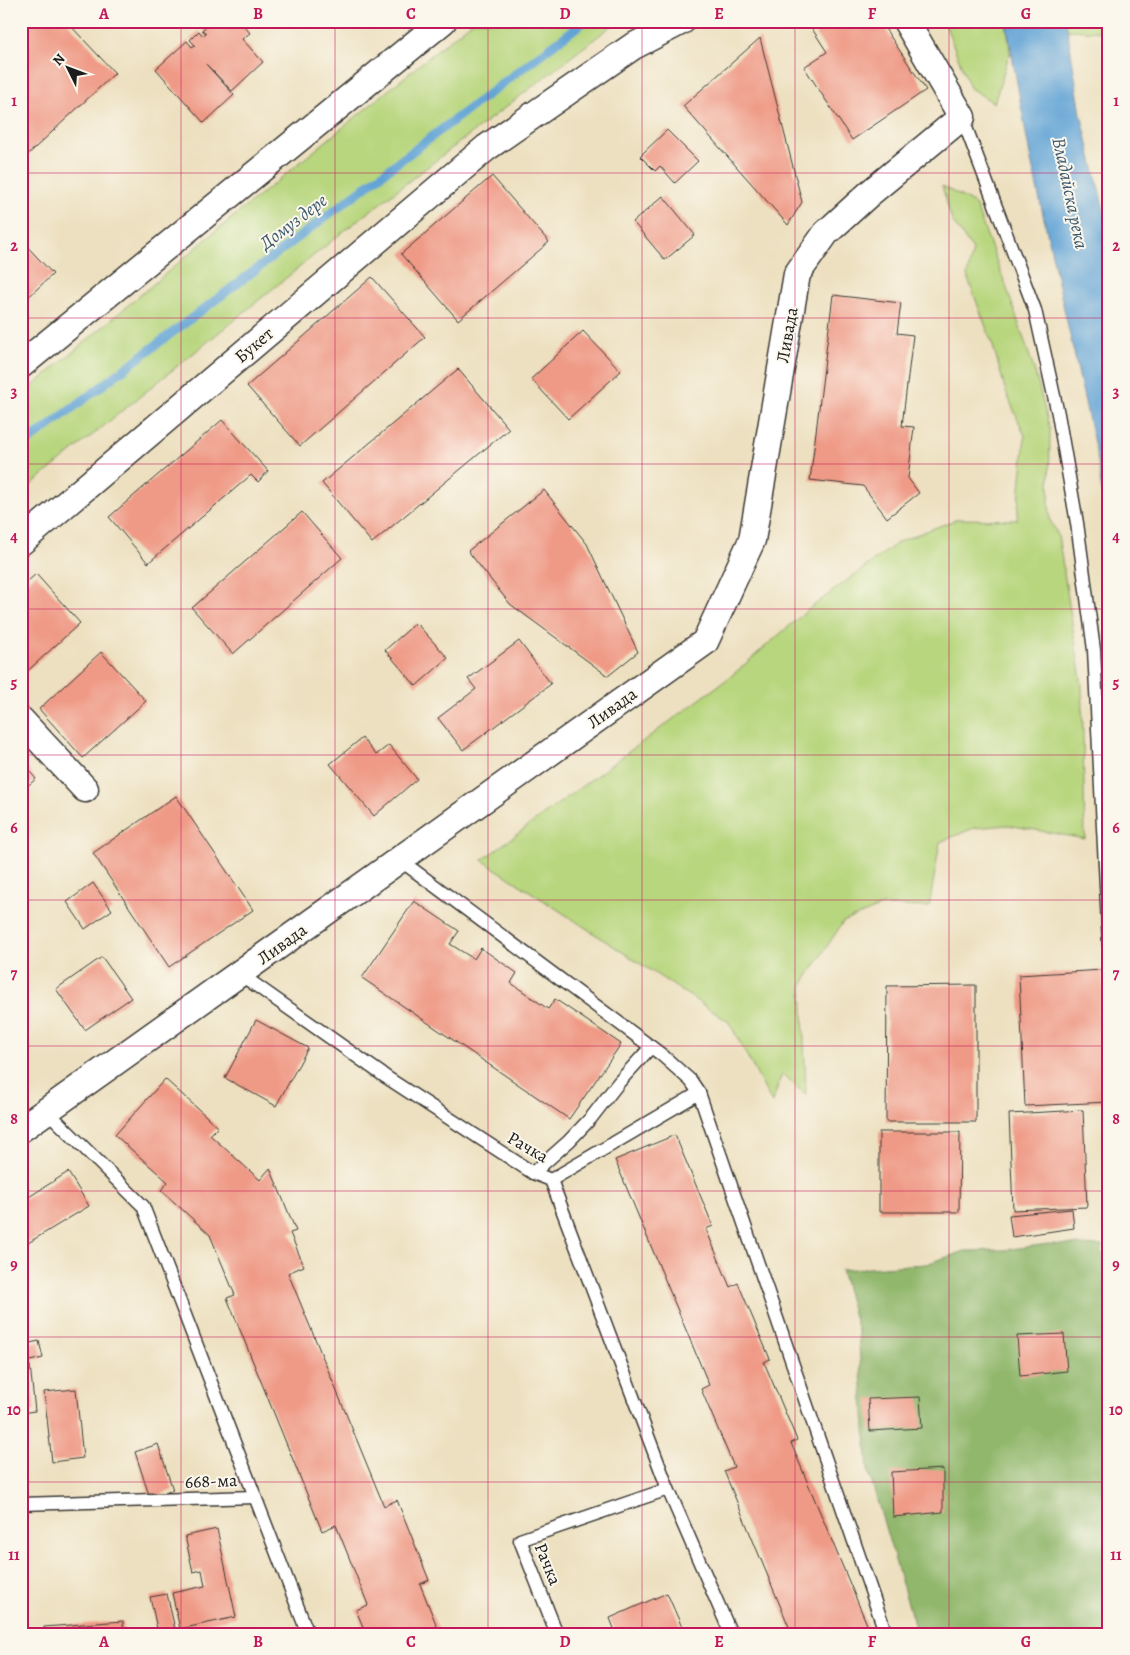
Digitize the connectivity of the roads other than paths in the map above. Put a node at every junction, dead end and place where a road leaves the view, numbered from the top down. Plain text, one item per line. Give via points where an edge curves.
1 (443, 21) edge
2 (682, 21) edge
3 (906, 21) edge
4 (962, 117) junction
5 (21, 365) edge
6 (21, 542) edge
7 (21, 720) edge
8 (85, 789) dead end
9 (400, 860) junction
10 (1109, 945) edge
11 (240, 974) junction
12 (651, 1047) junction
13 (699, 1093) junction
14 (47, 1111) junction
15 (21, 1129) edge
16 (533, 1173) junction
17 (551, 1180) junction
18 (668, 1490) junction
19 (256, 1497) junction
20 (21, 1504) edge
21 (308, 1634) edge
22 (557, 1634) edge
23 (731, 1634) edge
24 (886, 1634) edge

1 - 5 street
2 - 6 street, Букет via 632,47 486,148
3 - 4 street
4 - 9 street, Ливада via 826,233 797,274 752,540 705,642
4 - 10 lane via 1035,310 1077,523 1094,650
7 - 8 street
9 - 11 street, Ливада
9 - 12 lane
11 - 14 street, Ливада
11 - 16 lane, Рачка via 386,1077
12 - 13 lane via 692,1081
12 - 16 lane via 591,1118
13 - 17 lane
13 - 24 lane
14 - 15 street, Ливада
14 - 19 lane via 143,1206
16 - 17 lane, Рачка
17 - 18 lane, Рачка
18 - 22 lane, Рачка via 520,1540
18 - 23 lane, Рачка
19 - 20 lane, 668-ма
19 - 21 lane, 668-ма

